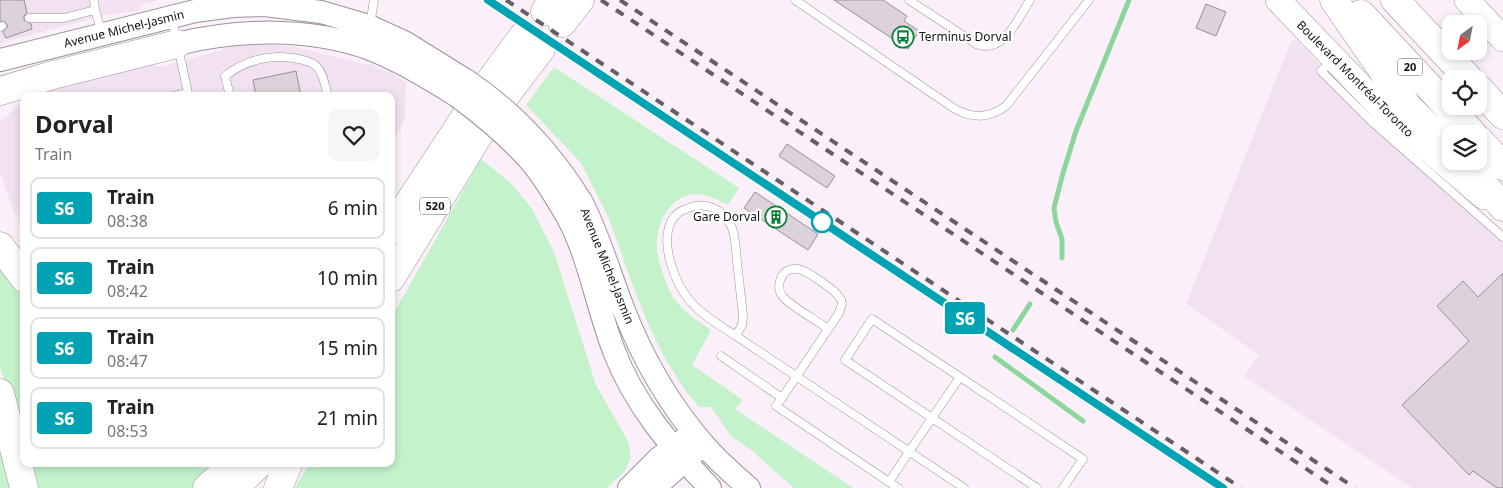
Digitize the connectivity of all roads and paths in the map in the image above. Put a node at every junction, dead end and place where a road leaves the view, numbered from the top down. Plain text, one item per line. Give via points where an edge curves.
1 (94, 0) edge
2 (374, 0) edge
3 (580, 0) edge
4 (795, 0) edge
5 (909, 0) edge
6 (1030, 0) edge
7 (1089, 0) edge
8 (1278, 0) edge
9 (1334, 0) edge
10 (1348, 0) edge
11 (1395, 0) edge
12 (1467, 0) edge
13 (95, 10) junction
14 (553, 11) edge
15 (171, 17) junction
16 (29, 18) dead end
17 (370, 26) junction
18 (103, 34) junction
19 (1503, 39) edge
20 (177, 44) junction
21 (0, 60) edge
22 (1334, 60) junction
23 (1461, 70) edge
24 (462, 89) junction
25 (0, 91) edge
26 (188, 92) edge
27 (229, 92) edge
28 (327, 92) edge
29 (1487, 98) edge
30 (1503, 115) edge
31 (1465, 125) edge
32 (1442, 141) edge
33 (1487, 149) edge
34 (1503, 166) edge
35 (1471, 170) edge
36 (1503, 207) edge
37 (574, 210) junction
38 (1503, 213) edge
39 (395, 224) edge
40 (1503, 236) edge
41 (0, 246) edge
42 (395, 271) edge
43 (20, 273) edge
44 (828, 329) junction
45 (736, 336) junction
46 (721, 356) dead end
47 (797, 376) junction
48 (960, 377) junction
49 (0, 393) edge
50 (782, 398) junction
51 (932, 418) junction
52 (698, 438) junction
53 (909, 451) junction
54 (679, 454) junction
55 (232, 467) edge
56 (256, 467) edge
57 (268, 467) edge
58 (287, 467) edge
59 (889, 482) junction
60 (24, 488) edge
61 (208, 488) edge
62 (234, 488) edge
63 (257, 488) edge
64 (278, 488) edge
65 (629, 488) edge
66 (654, 488) edge
67 (710, 488) edge
68 (749, 488) edge
69 (898, 488) edge
70 (964, 488) edge
71 (1037, 488) edge
72 (1063, 488) edge

1 - 13 lane
2 - 17 lane
3 - 14 highway
4 - 7 lane via 956,109 977,117 988,116 1006,106
5 - 6 lane via 976,44 986,46 1004,39
8 - 22 main road, Boulevard Montréal-Toronto
9 - 32 highway via 1408,107
10 - 31 highway, 20
11 - 23 highway
12 - 19 main road
13 - 16 lane via 64,18
13 - 18 lane
15 - 17 main road, Avenue Michel-Jasmin via 233,6 280,6 321,9
15 - 18 main road, Avenue Michel-Jasmin
15 - 20 lane
17 - 24 main road, Avenue Michel-Jasmin via 406,42
18 - 21 main road, Avenue Michel-Jasmin
20 - 24 main road, Avenue Michel-Jasmin via 201,38 255,33 332,39 369,49
20 - 25 highway
20 - 26 lane
22 - 38 main road, Boulevard Montréal-Toronto via 1399,125
22 - 40 lane via 1321,71 1369,119
24 - 37 main road, Avenue Michel-Jasmin, bridge
27 - 28 lane via 225,76 246,63 280,57 306,60 317,66
29 - 30 highway
33 - 34 highway
35 - 36 highway
37 - 52 main road, Avenue Michel-Jasmin via 601,245 638,343
37 - 54 main road, Avenue Michel-Jasmin via 582,247 619,364 647,414
39 - 42 highway, 520 via 479,96 532,43
41 - 43 highway
44 - 44 lane via 842,308 841,299 803,270 796,268 786,272 779,281 783,297
44 - 47 lane
45 - 45 lane via 742,325 742,315 732,227 716,209 704,205 689,207 676,214 669,226 667,243 672,266 680,287 692,303
45 - 47 lane
46 - 50 lane
47 - 50 lane
47 - 53 lane
48 - 51 lane
48 - 51 lane via 872,319 845,360
48 - 72 lane via 1083,459
49 - 60 highway
50 - 59 lane via 776,406
51 - 53 lane
51 - 71 lane
52 - 54 main road
52 - 68 main road, Avenue Michel-Jasmin
53 - 59 lane
53 - 70 lane
54 - 65 main road via 659,458
54 - 66 main road
54 - 67 main road, Avenue Michel-Jasmin
55 - 61 highway
56 - 62 highway
57 - 63 highway
58 - 64 highway
59 - 69 lane

